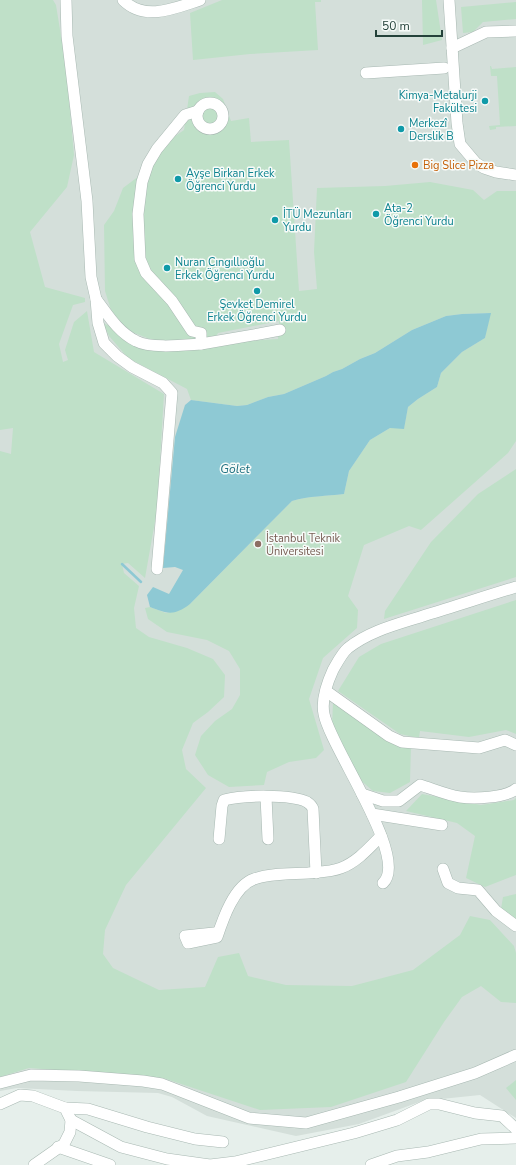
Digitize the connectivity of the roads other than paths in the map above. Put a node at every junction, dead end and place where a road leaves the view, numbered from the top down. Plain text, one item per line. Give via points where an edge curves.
1 (66, 0) edge
2 (123, 0) edge
3 (200, 0) edge
4 (449, 0) edge
5 (516, 31) edge
6 (452, 48) junction
7 (444, 68) dead end
8 (366, 73) dead end
9 (198, 111) dead end
10 (516, 175) edge
11 (96, 298) junction
12 (280, 330) dead end
13 (201, 344) junction
14 (157, 569) dead end
15 (516, 587) edge
16 (326, 691) junction
17 (516, 744) edge
18 (516, 789) edge
19 (362, 794) junction
20 (266, 797) junction
21 (372, 814) junction
22 (442, 825) dead end
23 (381, 836) junction
24 (219, 839) dead end
25 (268, 839) dead end
26 (443, 869) dead end
27 (316, 873) junction
28 (383, 883) dead end
29 (516, 926) edge
30 (214, 933) dead end
31 (516, 1055) edge
32 (0, 1083) edge
33 (0, 1104) edge
34 (65, 1108) junction
35 (71, 1120) junction
36 (516, 1129) edge
37 (516, 1138) edge
38 (224, 1142) dead end
39 (58, 1147) junction
40 (34, 1165) edge
41 (110, 1165) edge
42 (371, 1165) edge

1 - 11 street via 67,36 87,201 91,277
2 - 3 street via 139,11 161,12
4 - 6 street
5 - 6 street via 486,32
6 - 10 street via 460,144 476,163 484,168
7 - 8 street
9 - 13 street via 185,115 148,164 142,182 138,214 140,259 146,273 172,301 192,331 200,333
11 - 13 street via 115,325 138,342 173,346
11 - 14 street via 98,323 104,343 117,356 163,383 172,393
12 - 13 street
15 - 16 street via 374,632 347,649 327,683
16 - 17 street via 389,736 402,742 479,748 505,740
16 - 19 street via 324,713 328,730
18 - 19 street via 499,796 460,797 420,785 399,801 383,801
19 - 21 street
20 - 24 street via 233,797 224,800
20 - 25 street
20 - 27 street via 300,799 309,803 313,809
21 - 22 street
21 - 23 street
23 - 27 street via 353,863 340,869
23 - 28 street via 388,859 388,876
26 - 29 street via 448,882 458,888 478,890 496,911
27 - 30 street via 252,879 238,892 224,915 217,937 188,943 186,936
31 - 32 street via 476,1073 306,1123 249,1118 162,1084 143,1081 31,1075
33 - 34 street via 20,1095 34,1096
34 - 35 street
34 - 38 street via 88,1109 195,1139
35 - 36 street via 121,1147 167,1159 210,1165 235,1162 354,1133 397,1120 429,1104 502,1116
35 - 39 street via 70,1132 64,1144
37 - 42 street via 481,1138 428,1152 397,1156
39 - 40 street
39 - 41 street

